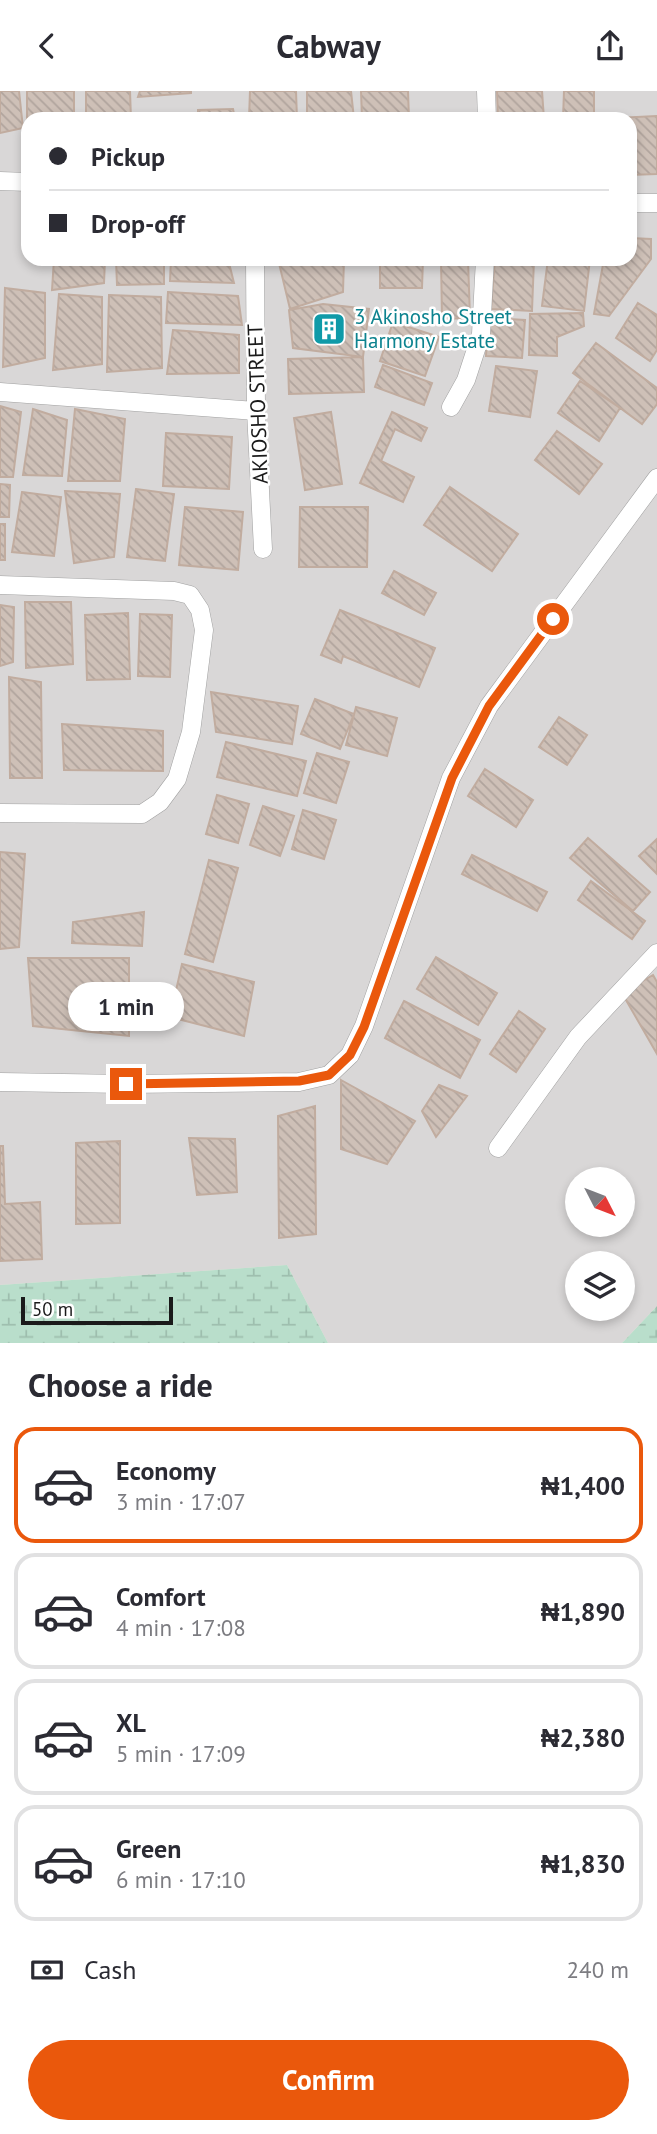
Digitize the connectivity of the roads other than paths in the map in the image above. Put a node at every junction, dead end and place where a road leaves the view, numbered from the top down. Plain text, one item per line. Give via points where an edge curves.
1 (486, 91) edge
2 (487, 112) edge
3 (0, 181) edge
4 (21, 182) edge
5 (637, 203) edge
6 (657, 203) edge
7 (255, 266) edge
8 (485, 266) edge
9 (0, 392) edge
10 (451, 407) dead end
11 (256, 411) junction
12 (657, 478) edge
13 (263, 549) dead end
14 (0, 585) edge
15 (0, 813) edge
16 (657, 953) edge
17 (0, 1082) edge
18 (498, 1148) dead end

1 - 2 street
3 - 4 street
5 - 6 street
7 - 11 street, AKIOSHO STREET
8 - 10 street via 481,334 466,380
9 - 11 street
11 - 13 street, AKIOSHO STREET
12 - 17 street via 489,706 452,778 364,1027 350,1055 329,1075 299,1081
14 - 15 street via 174,591 190,595 200,610 204,630 191,732 177,779 160,802 142,814
16 - 18 street via 578,1037

